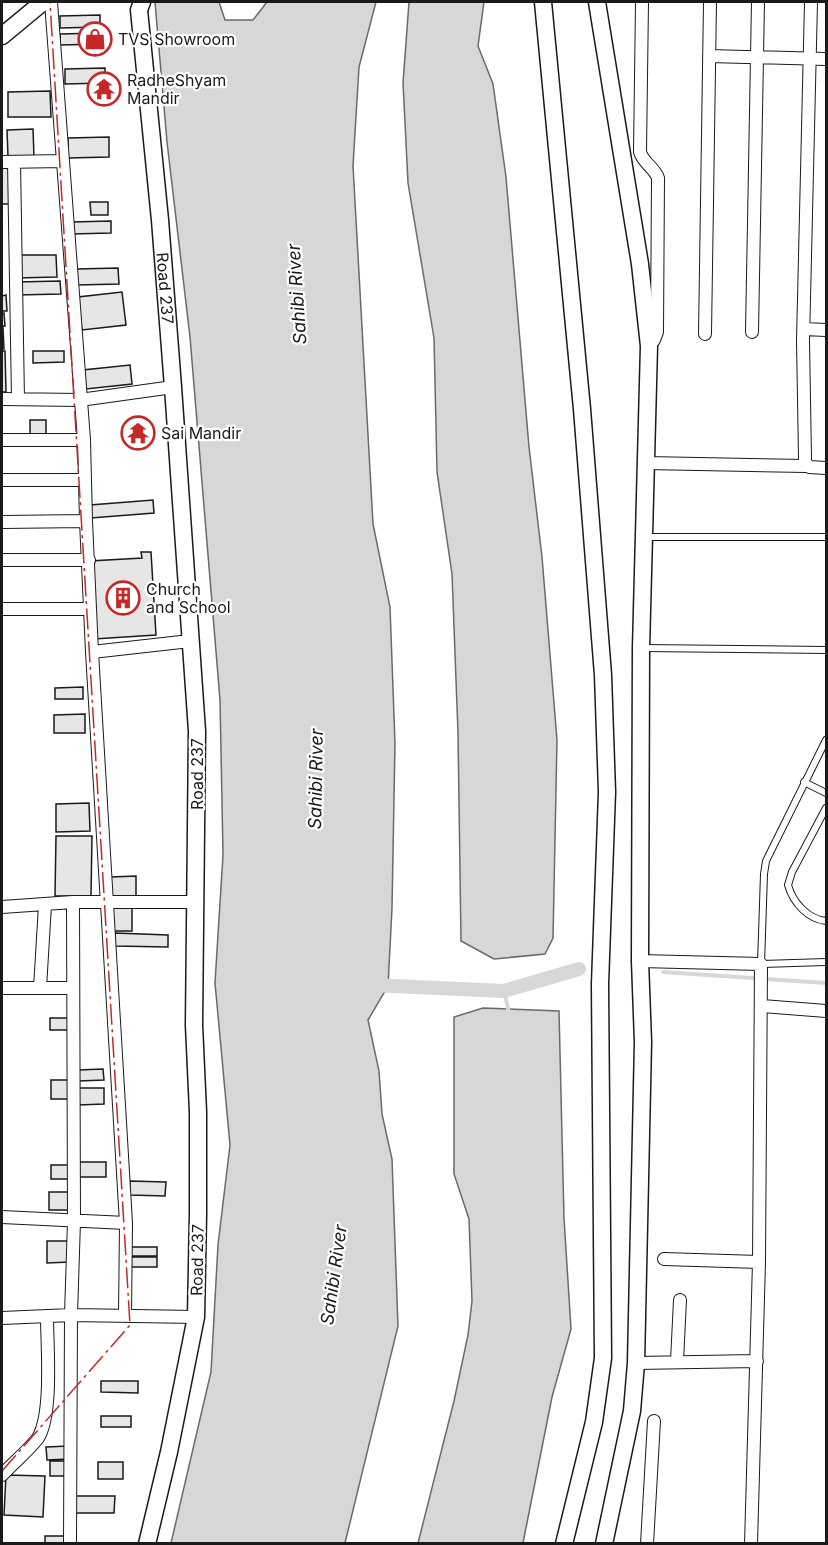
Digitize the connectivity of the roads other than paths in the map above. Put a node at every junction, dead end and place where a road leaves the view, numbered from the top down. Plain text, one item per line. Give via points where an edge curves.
1 (43, 2) edge
2 (51, 2) edge
3 (142, 2) edge
4 (543, 2) edge
5 (597, 2) edge
6 (642, 2) edge
7 (710, 2) edge
8 (758, 2) edge
9 (811, 2) edge
10 (2, 36) edge
11 (710, 56) junction
12 (757, 57) junction
13 (810, 58) junction
14 (826, 59) edge
15 (63, 161) junction
16 (8, 162) edge
17 (804, 329) junction
18 (826, 330) edge
19 (752, 332) dead end
20 (705, 334) dead end
21 (649, 346) junction
22 (173, 387) junction
23 (2, 399) edge
24 (18, 399) junction
25 (80, 400) junction
26 (2, 440) edge
27 (84, 440) junction
28 (646, 463) junction
29 (807, 466) junction
30 (826, 468) edge
31 (2, 480) edge
32 (85, 480) junction
33 (86, 521) junction
34 (2, 522) edge
35 (644, 537) junction
36 (826, 537) edge
37 (2, 560) edge
38 (89, 560) junction
39 (2, 609) edge
40 (90, 609) junction
41 (190, 641) junction
42 (641, 648) junction
43 (826, 650) edge
44 (92, 652) junction
45 (826, 740) edge
46 (804, 782) junction
47 (826, 793) edge
48 (826, 808) edge
49 (73, 902) junction
50 (106, 902) junction
51 (195, 902) junction
52 (45, 905) junction
53 (2, 907) edge
54 (826, 921) edge
55 (640, 961) junction
56 (826, 962) edge
57 (761, 970) junction
58 (2, 988) edge
59 (40, 988) junction
60 (73, 988) junction
61 (762, 1001) junction
62 (826, 1011) edge
63 (2, 1217) edge
64 (74, 1221) junction
65 (126, 1223) junction
66 (664, 1259) dead end
67 (759, 1262) junction
68 (680, 1300) dead end
69 (47, 1316) junction
70 (71, 1316) junction
71 (125, 1316) junction
72 (196, 1317) junction
73 (2, 1318) edge
74 (677, 1361) junction
75 (757, 1361) junction
76 (636, 1364) junction
77 (654, 1421) dead end
78 (2, 1475) edge
79 (70, 1544) edge
80 (147, 1544) edge
81 (564, 1544) edge
82 (604, 1544) edge
83 (647, 1544) edge
84 (752, 1544) edge

1 - 10 street
2 - 15 street
3 - 22 street, Road 237 via 139,10
4 - 81 street via 582,408 603,675 607,792 600,984 603,1358 594,1422
5 - 21 street via 640,264
6 - 21 street via 640,152 658,178 657,332
7 - 11 street
8 - 12 street
9 - 13 street
11 - 12 street
11 - 20 street
12 - 13 street
12 - 19 street
13 - 14 street
13 - 17 street
15 - 16 street
15 - 25 street
16 - 24 street
17 - 18 street
17 - 29 street
21 - 28 street
22 - 25 street
22 - 41 street, Road 237
23 - 24 street
24 - 25 street
25 - 27 street
26 - 27 street
27 - 32 street
28 - 29 street
28 - 35 street
29 - 30 street
31 - 32 street
32 - 33 street
33 - 34 street
33 - 38 street
35 - 36 lane
35 - 42 street
37 - 38 street
38 - 40 street
39 - 40 street
40 - 44 street
41 - 44 street
41 - 51 street, Road 237 via 197,731
42 - 43 lane
42 - 55 street
44 - 50 street
45 - 46 lane
46 - 47 lane
46 - 57 lane via 766,861
48 - 54 lane via 788,885 809,916
49 - 50 street
49 - 52 street
49 - 60 street
50 - 51 street
50 - 65 street
51 - 72 street, Road 237
52 - 53 street
52 - 59 street
55 - 57 street
55 - 76 street via 643,1042
56 - 57 lane
57 - 61 street
58 - 59 street
59 - 60 street
60 - 64 street
61 - 62 street
61 - 67 street
63 - 64 street
64 - 65 street
64 - 70 street
65 - 71 street
66 - 67 street
67 - 75 street
68 - 74 street
69 - 70 street
69 - 73 street
69 - 78 street via 44,1422 38,1437
70 - 71 street
70 - 79 street
71 - 72 street
72 - 80 street, Road 237
74 - 75 street
74 - 76 street
75 - 84 street
76 - 82 street via 632,1412
77 - 83 street

